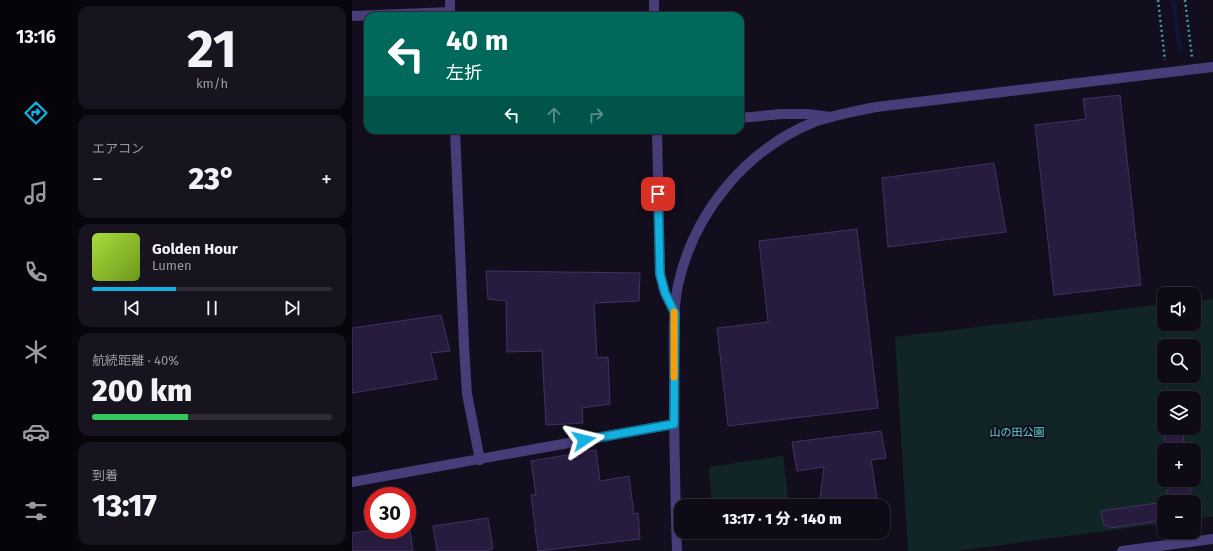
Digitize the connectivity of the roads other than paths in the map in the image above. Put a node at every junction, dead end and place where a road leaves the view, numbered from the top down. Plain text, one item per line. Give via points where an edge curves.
1 (450, 0) edge
2 (654, 0) edge
3 (450, 12) edge
4 (654, 12) edge
5 (352, 16) edge
6 (364, 16) edge
7 (1213, 67) edge
8 (831, 117) junction
9 (744, 118) edge
10 (455, 134) edge
11 (656, 134) edge
12 (675, 313) junction
13 (674, 424) junction
14 (480, 460) junction
15 (352, 482) edge
16 (1213, 539) edge
17 (677, 551) edge
18 (1122, 551) edge

1 - 3 street
2 - 4 street
5 - 6 street
7 - 8 street via 876,107
8 - 9 street via 781,114
8 - 12 street via 800,129 774,144 749,163 722,192 702,222 688,252 678,286
10 - 14 street via 467,394
11 - 12 street via 660,274 665,293
12 - 13 street
13 - 14 street
13 - 17 street
14 - 15 street
16 - 18 street

